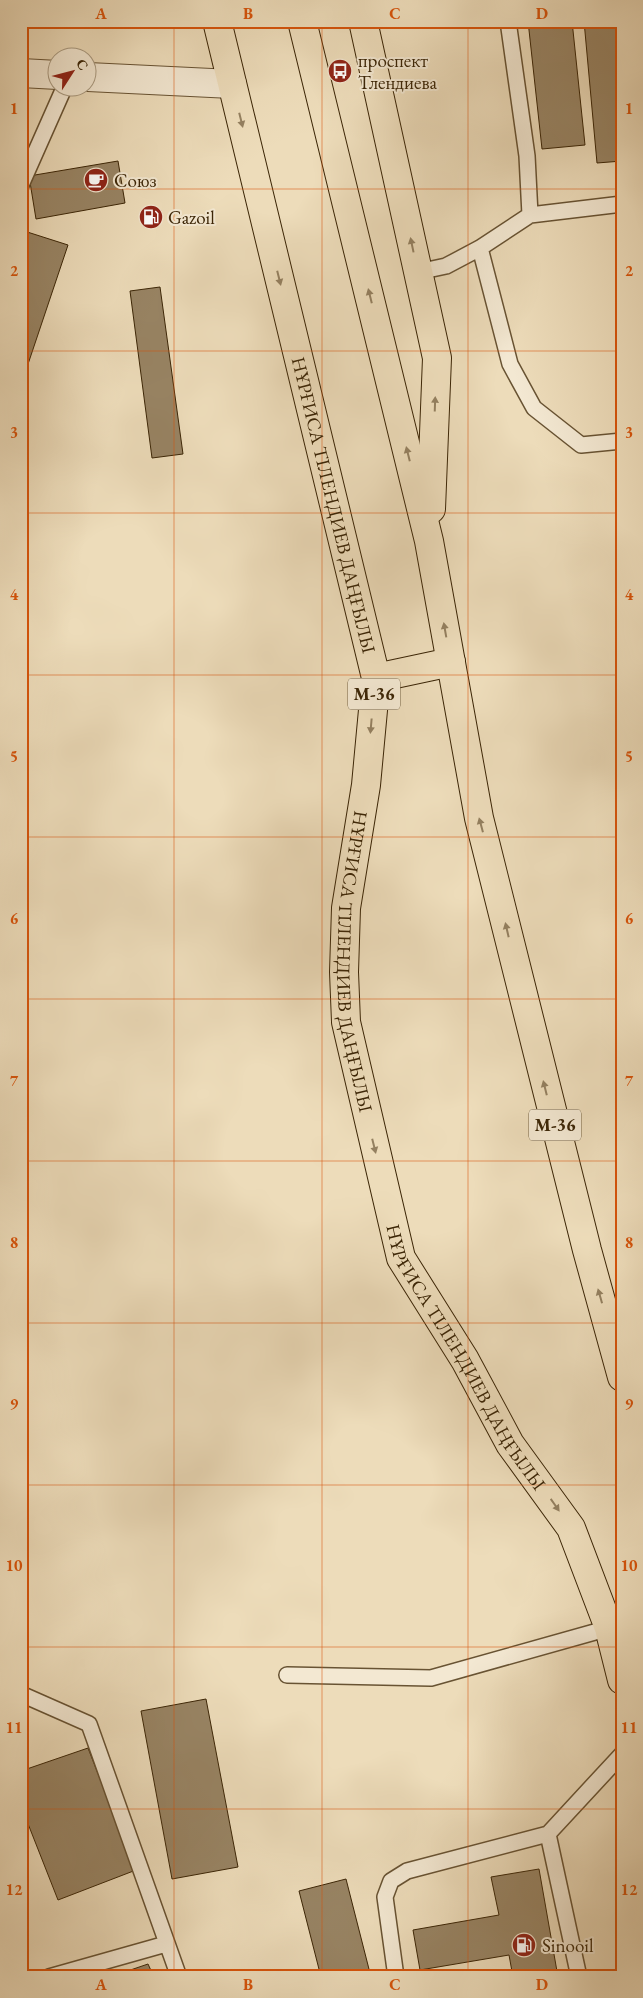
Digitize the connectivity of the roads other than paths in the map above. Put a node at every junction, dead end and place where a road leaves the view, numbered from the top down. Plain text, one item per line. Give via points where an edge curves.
1 (216, 21) edge
2 (302, 21) edge
3 (363, 21) edge
4 (508, 21) edge
5 (21, 73) edge
6 (48, 74) edge
7 (98, 77) edge
8 (232, 84) junction
9 (60, 98) edge
10 (21, 185) edge
11 (622, 204) edge
12 (530, 215) junction
13 (480, 248) junction
14 (418, 272) junction
15 (622, 441) edge
16 (429, 541) junction
17 (451, 662) junction
18 (376, 678) junction
19 (622, 1377) edge
20 (609, 1628) junction
21 (287, 1675) dead end
22 (622, 1680) edge
23 (21, 1694) edge
24 (622, 1754) edge
25 (548, 1834) junction
26 (166, 1944) junction
27 (49, 1977) edge
28 (179, 1977) edge
29 (396, 1977) edge
30 (579, 1977) edge

1 - 8 main road, НҰРҒИСА ТІЛЕНДИЕВ ДАҢҒЫЛЫ / M-36
16 -> 2 main road, M-36
14 -> 3 main road
4 - 12 lane via 527,156
5 - 6 street
7 - 8 street
8 -> 18 main road, НҰРҒИСА ТІЛЕНДИЕВ ДАҢҒЫЛЫ / M-36
9 - 10 lane
11 - 12 lane
12 - 13 lane
13 - 14 lane via 446,266
13 - 15 lane via 510,364 534,408 580,444
16 -> 14 main road via 437,358
17 -> 16 main road, M-36
17 - 18 main road
19 -> 17 main road, M-36 via 479,818
18 -> 20 main road, НҰРҒИСА ТІЛЕНДИЕВ ДАҢҒЫЛЫ / M-36 via 366,785 346,908 346,1022 399,1248 510,1444 571,1528
20 - 21 lane via 431,1678
20 - 22 main road, НҰРҒИСА ТІЛЕНДИЕВ ДАҢҒЫЛЫ / M-36
23 - 26 lane via 89,1724
24 - 25 lane
25 - 29 lane via 407,1871 391,1881 385,1897
25 - 30 lane
26 - 27 lane
26 - 28 lane

